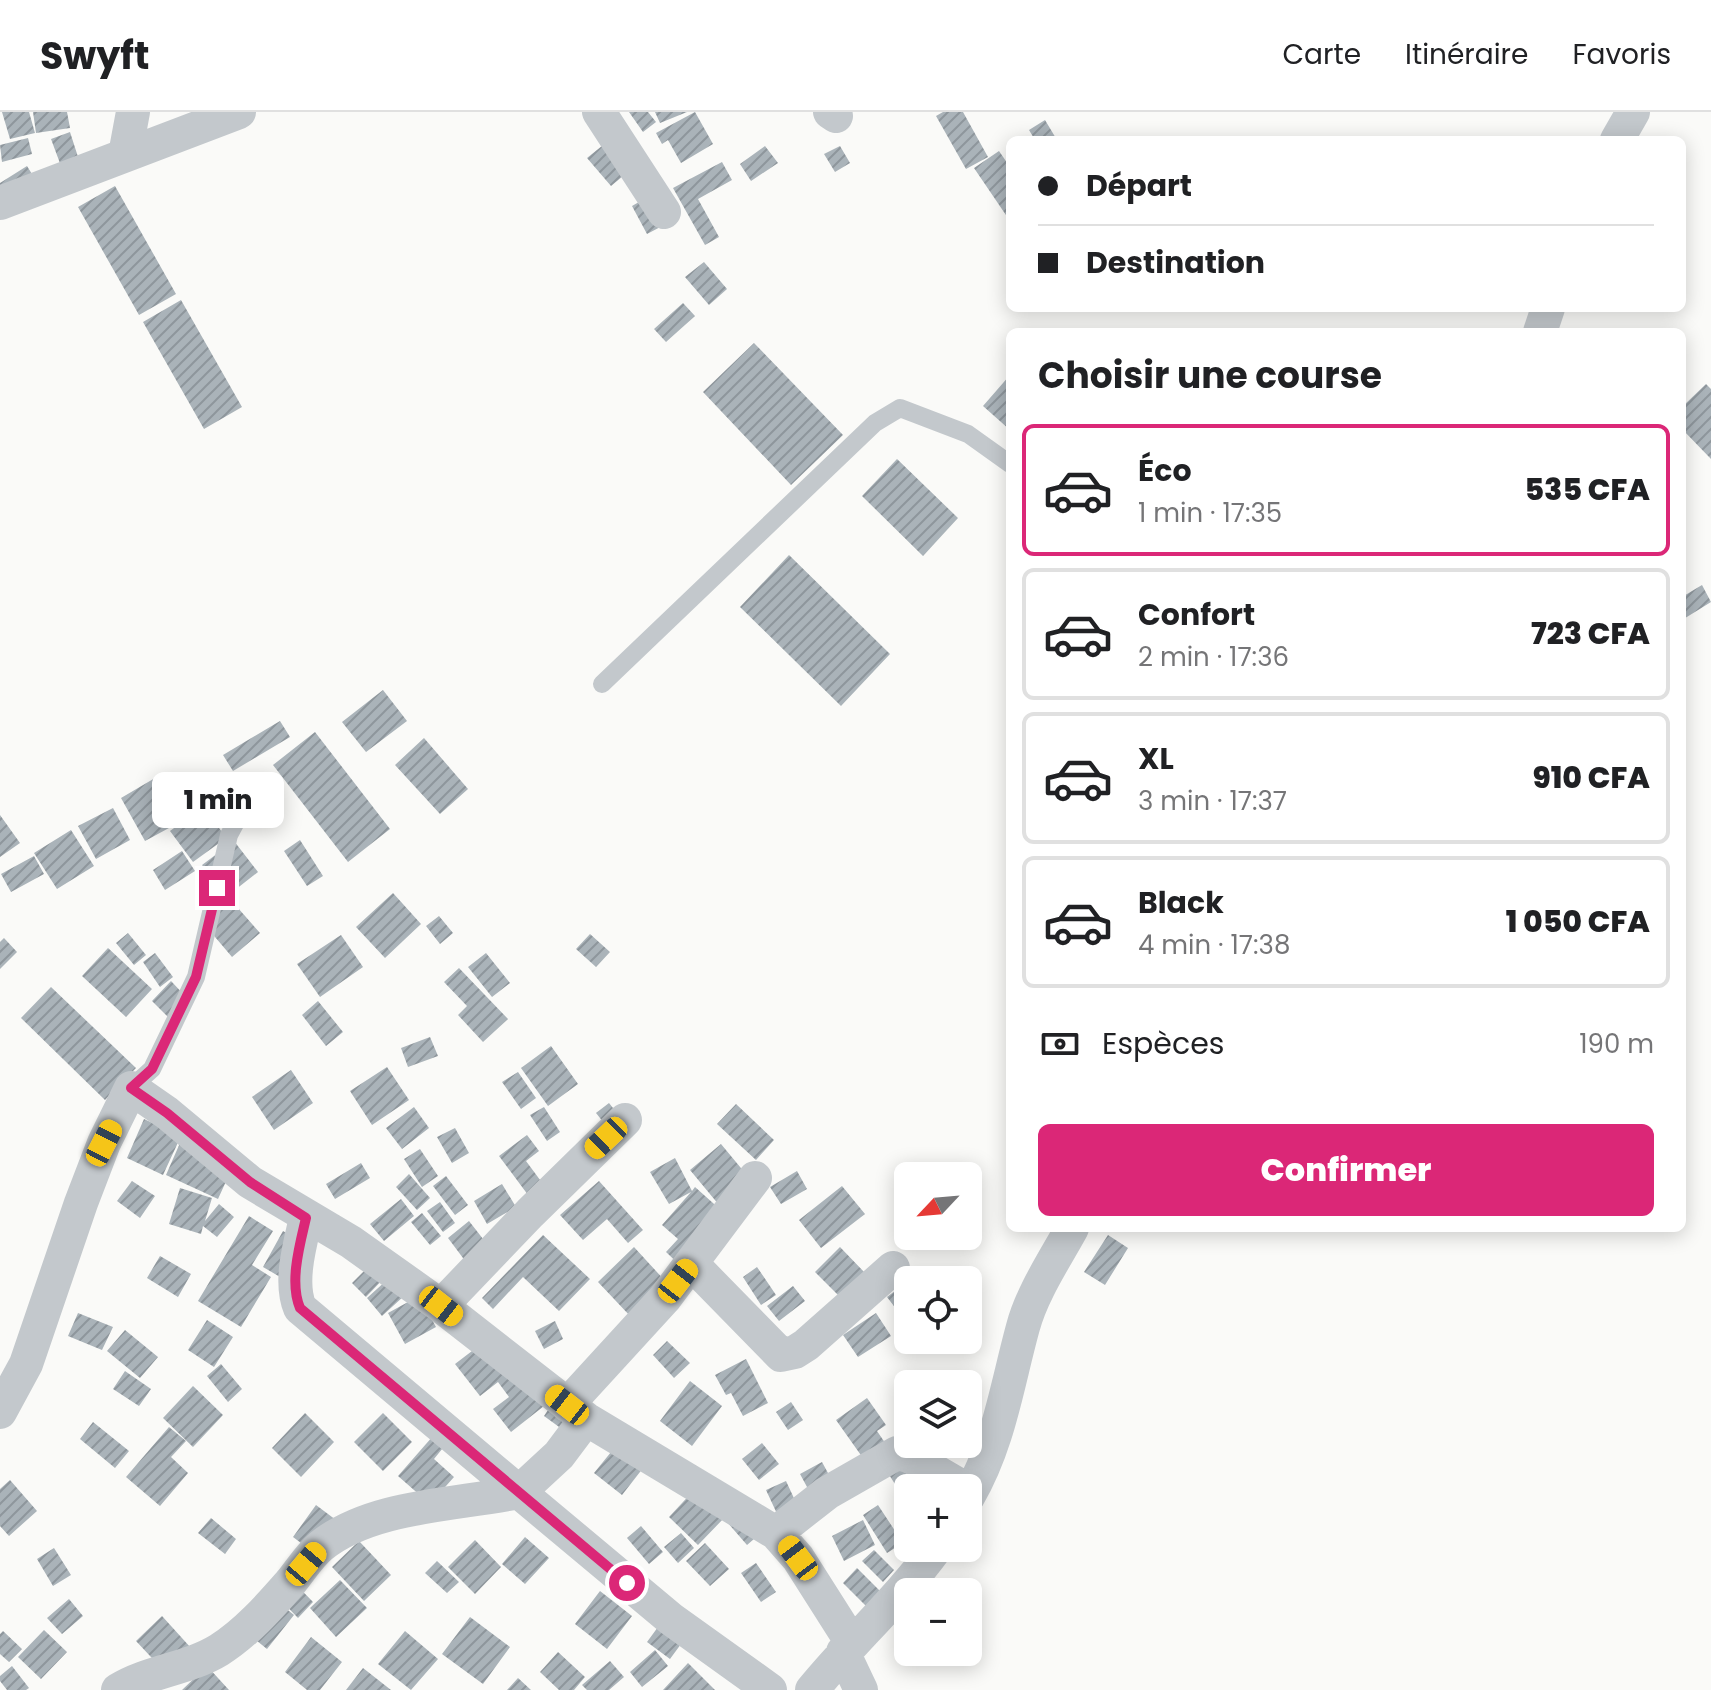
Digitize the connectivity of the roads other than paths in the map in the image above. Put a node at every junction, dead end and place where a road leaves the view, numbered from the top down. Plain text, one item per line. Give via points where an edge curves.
1 (133, 112) edge
2 (239, 112) edge
3 (599, 112) edge
4 (1633, 112) edge
5 (1619, 136) edge
6 (125, 155) junction
7 (0, 203) edge
8 (664, 212) dead end
9 (1006, 461) edge
10 (602, 684) dead end
11 (258, 781) dead end
12 (131, 1088) junction
13 (625, 1120) dead end
14 (755, 1178) dead end
15 (306, 1218) junction
16 (1070, 1232) edge
17 (692, 1264) junction
18 (893, 1268) dead end
19 (441, 1306) junction
20 (0, 1412) edge
21 (577, 1412) junction
22 (938, 1474) edge
23 (977, 1474) edge
24 (519, 1492) junction
25 (776, 1533) junction
26 (925, 1562) edge
27 (848, 1648) junction
28 (118, 1690) edge
29 (770, 1690) edge
30 (812, 1690) edge
31 (861, 1690) edge

1 - 6 street
2 - 6 street
3 - 8 street
4 - 5 street
6 - 7 street
9 - 10 lane via 968,434 900,408 875,423
11 - 12 lane via 229,835 196,977 152,1069
12 - 15 street via 250,1182
12 - 20 street via 81,1203 26,1364
13 - 19 street
14 - 17 street
15 - 19 street via 351,1242
15 - 24 street via 297,1276 300,1308
16 - 23 street via 1023,1325 994,1441
17 - 18 street via 781,1355 806,1345
17 - 21 street
19 - 21 street
21 - 24 street via 559,1455
21 - 25 street
22 - 25 street via 897,1453 827,1493
24 - 28 street via 357,1524 320,1547 229,1643
24 - 29 street via 671,1619
25 - 27 street via 798,1558
26 - 27 street
27 - 30 street
27 - 31 street

